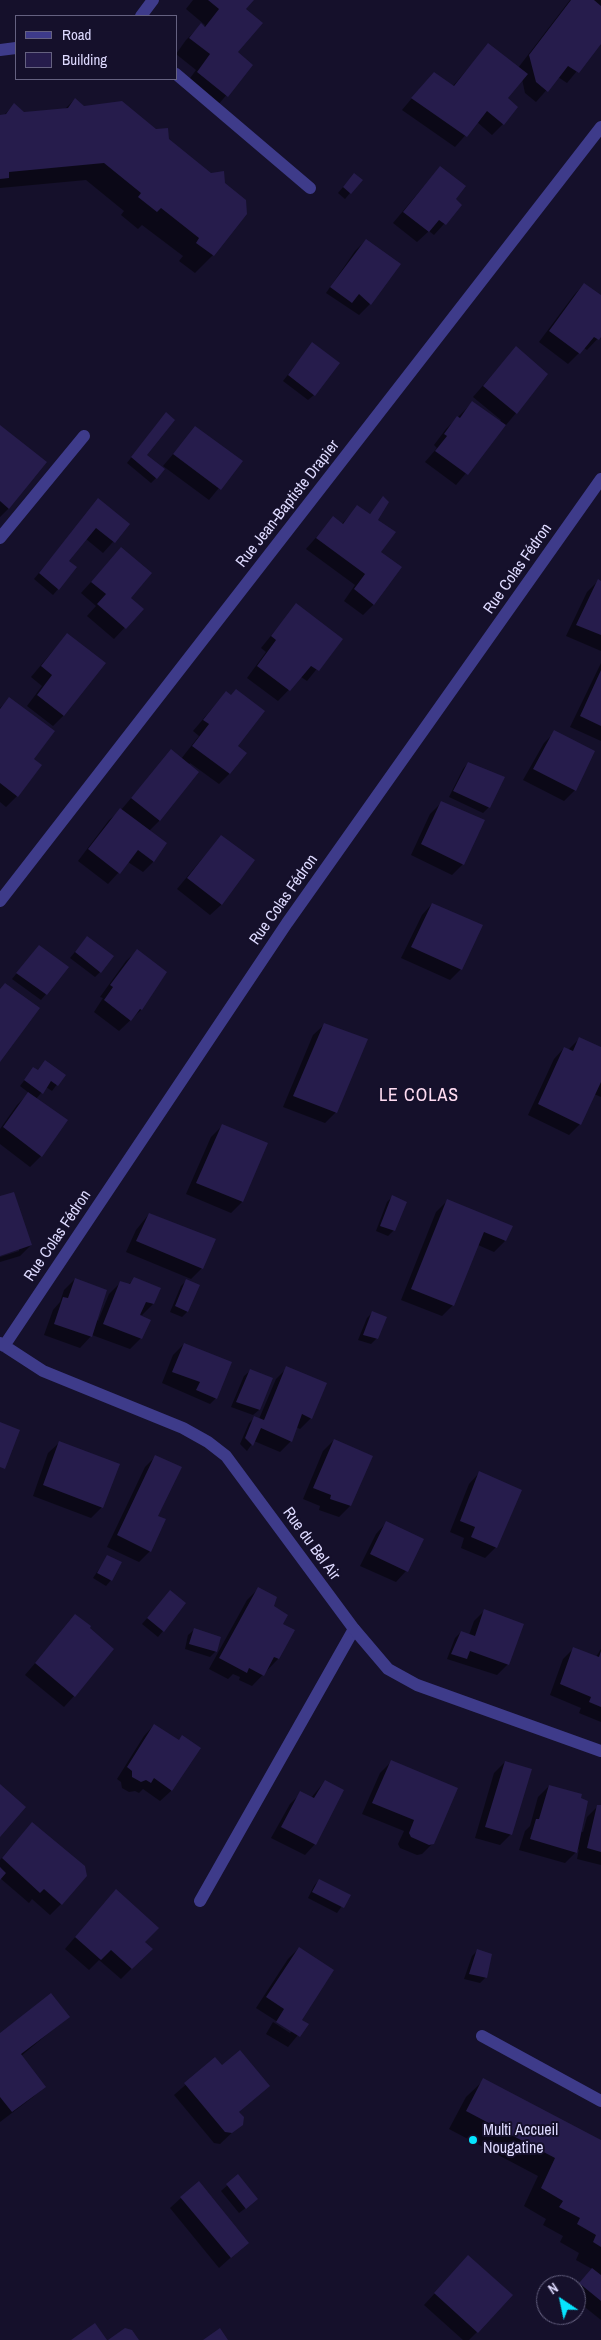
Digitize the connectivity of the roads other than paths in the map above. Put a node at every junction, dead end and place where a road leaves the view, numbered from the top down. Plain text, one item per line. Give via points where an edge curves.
1 (153, 0) edge
2 (142, 15) edge
3 (15, 48) edge
4 (0, 50) edge
5 (178, 76) edge
6 (601, 127) edge
7 (310, 188) dead end
8 (84, 436) dead end
9 (601, 479) edge
10 (0, 538) edge
11 (0, 901) edge
12 (2, 1344) edge
13 (354, 1629) junction
14 (601, 1752) edge
15 (200, 1901) dead end
16 (482, 2036) dead end
17 (601, 2101) edge

1 - 2 street
3 - 4 street
5 - 7 street
6 - 11 street, Rue Jean-Baptiste Drapier
8 - 10 street
9 - 12 street, Rue Colas Fédron via 287,923
12 - 13 street, Rue du Bel Air via 43,1372 183,1428 226,1456
13 - 14 street, Rue du Bel Air via 388,1668 417,1685
13 - 15 street
16 - 17 street

